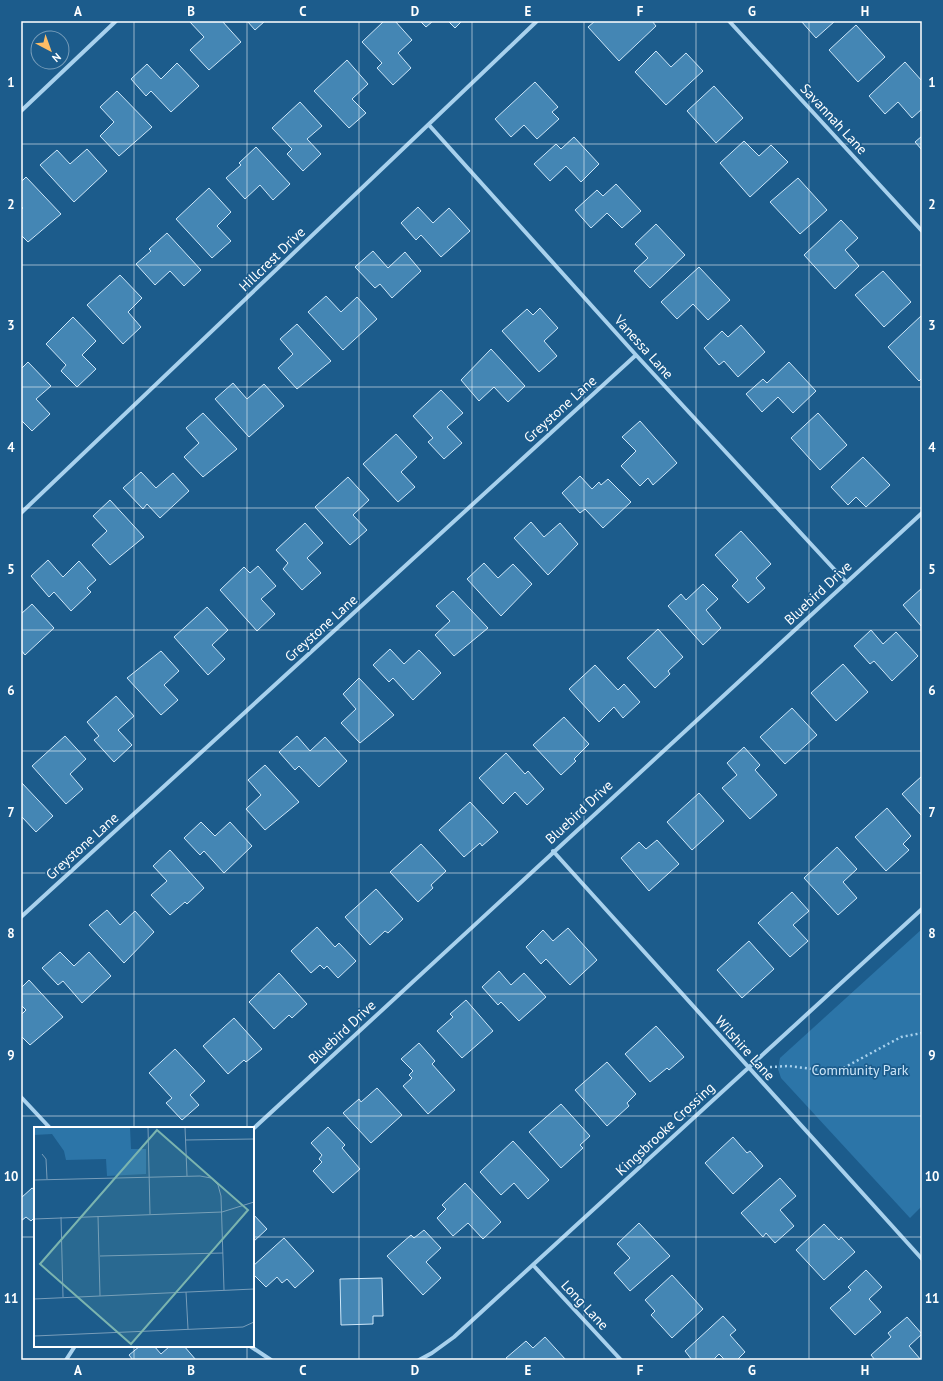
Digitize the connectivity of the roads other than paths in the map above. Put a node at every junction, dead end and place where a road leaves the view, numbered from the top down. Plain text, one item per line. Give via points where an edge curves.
1 (116, 21) edge
2 (538, 21) edge
3 (729, 21) edge
4 (21, 111) edge
5 (429, 125) junction
6 (922, 231) edge
7 (636, 355) junction
8 (21, 513) edge
9 (922, 513) edge
10 (846, 582) junction
11 (553, 851) junction
12 (922, 909) edge
13 (21, 917) edge
14 (748, 1068) junction
15 (21, 1097) edge
16 (49, 1127) edge
17 (254, 1128) edge
18 (922, 1259) edge
19 (533, 1265) junction
20 (74, 1347) edge
21 (252, 1347) edge
22 (66, 1360) edge
23 (271, 1360) edge
24 (419, 1360) edge
25 (622, 1360) edge

1 - 4 street
2 - 5 street, Hillcrest Drive
3 - 6 street, Savannah Lane
5 - 7 street, Vanessa Lane
5 - 8 street, Hillcrest Drive
7 - 10 street, Vanessa Lane
7 - 13 street, Greystone Lane
9 - 10 street, Bluebird Drive
10 - 11 street, Bluebird Drive
11 - 14 street, Wilshire Lane
11 - 17 street, Bluebird Drive
12 - 14 street, Kingsbrooke Crossing
14 - 18 street, Wilshire Lane
14 - 19 street, Kingsbrooke Crossing
15 - 16 street
19 - 24 street, Kingsbrooke Crossing via 454,1337
19 - 25 street, Long Lane
20 - 22 street
21 - 23 street

